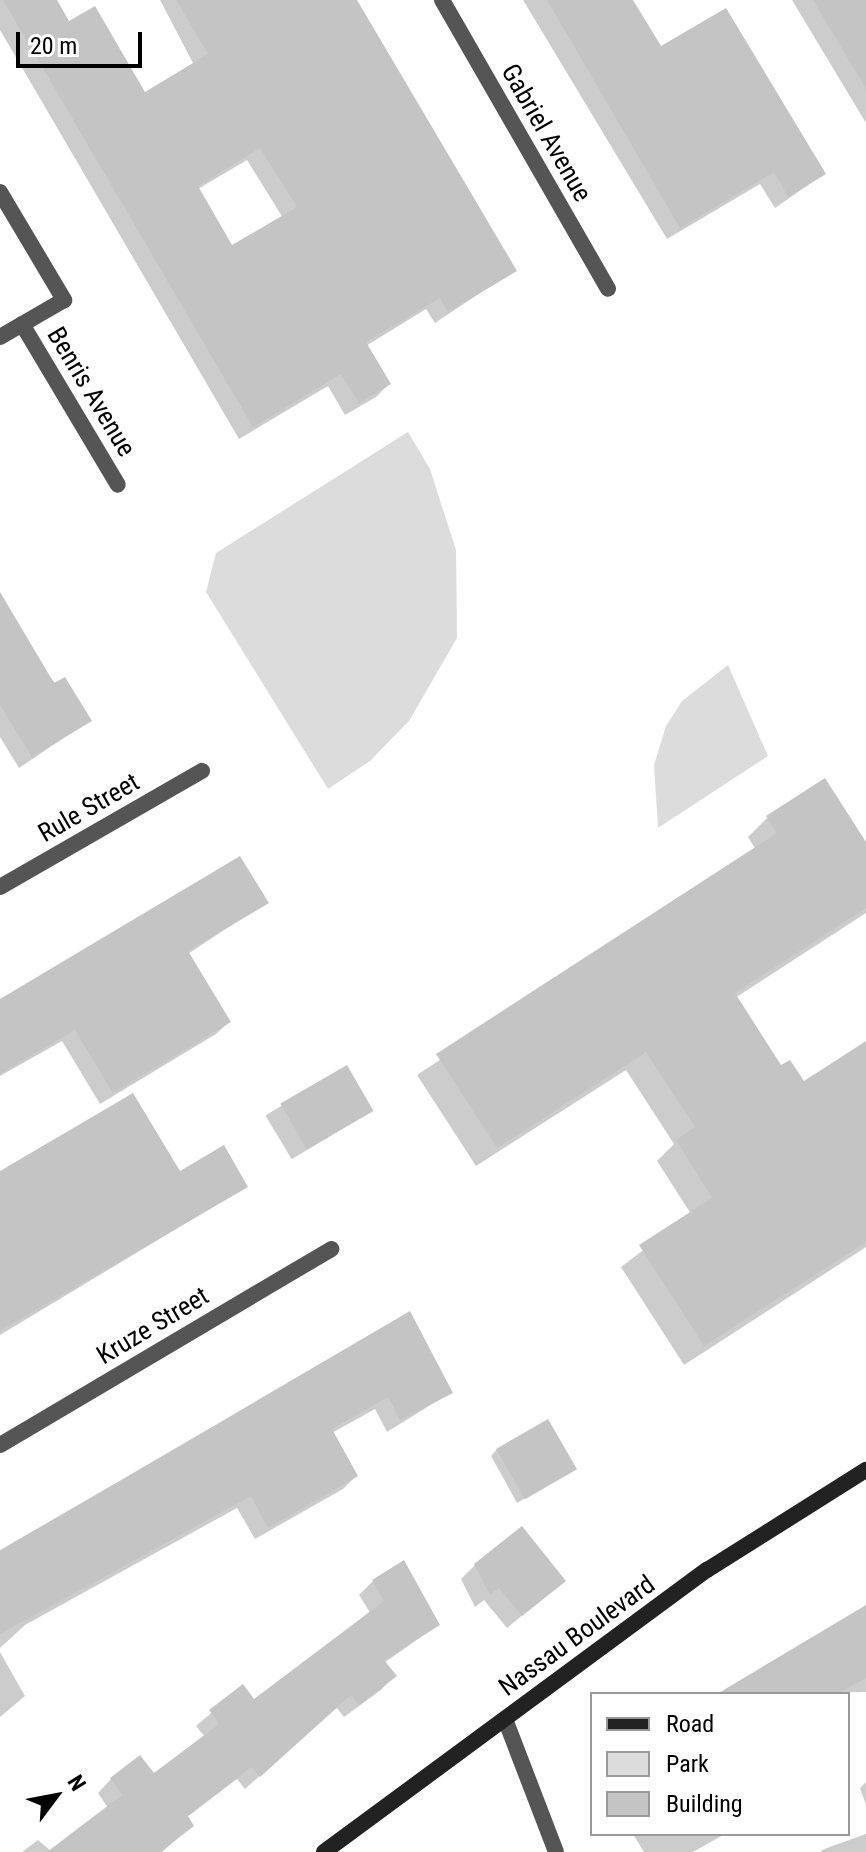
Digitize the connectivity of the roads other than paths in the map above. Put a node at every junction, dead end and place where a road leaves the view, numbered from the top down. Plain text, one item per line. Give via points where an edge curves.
1 (442, 0) edge
2 (0, 192) edge
3 (608, 289) dead end
4 (22, 324) junction
5 (0, 337) edge
6 (118, 485) dead end
7 (202, 771) dead end
8 (0, 887) edge
9 (331, 1249) dead end
10 (0, 1445) edge
11 (866, 1470) edge
12 (505, 1719) junction
13 (324, 1852) edge
14 (556, 1852) edge

1 - 3 street, Gabriel Avenue
2 - 4 street, Benris Avenue via 64,300
4 - 5 street
4 - 6 street, Benris Avenue
7 - 8 street, Rule Street
9 - 10 street, Kruze Street
11 - 12 main road, Nassau Boulevard via 707,1570
12 - 13 main road, Nassau Boulevard
12 - 14 street

